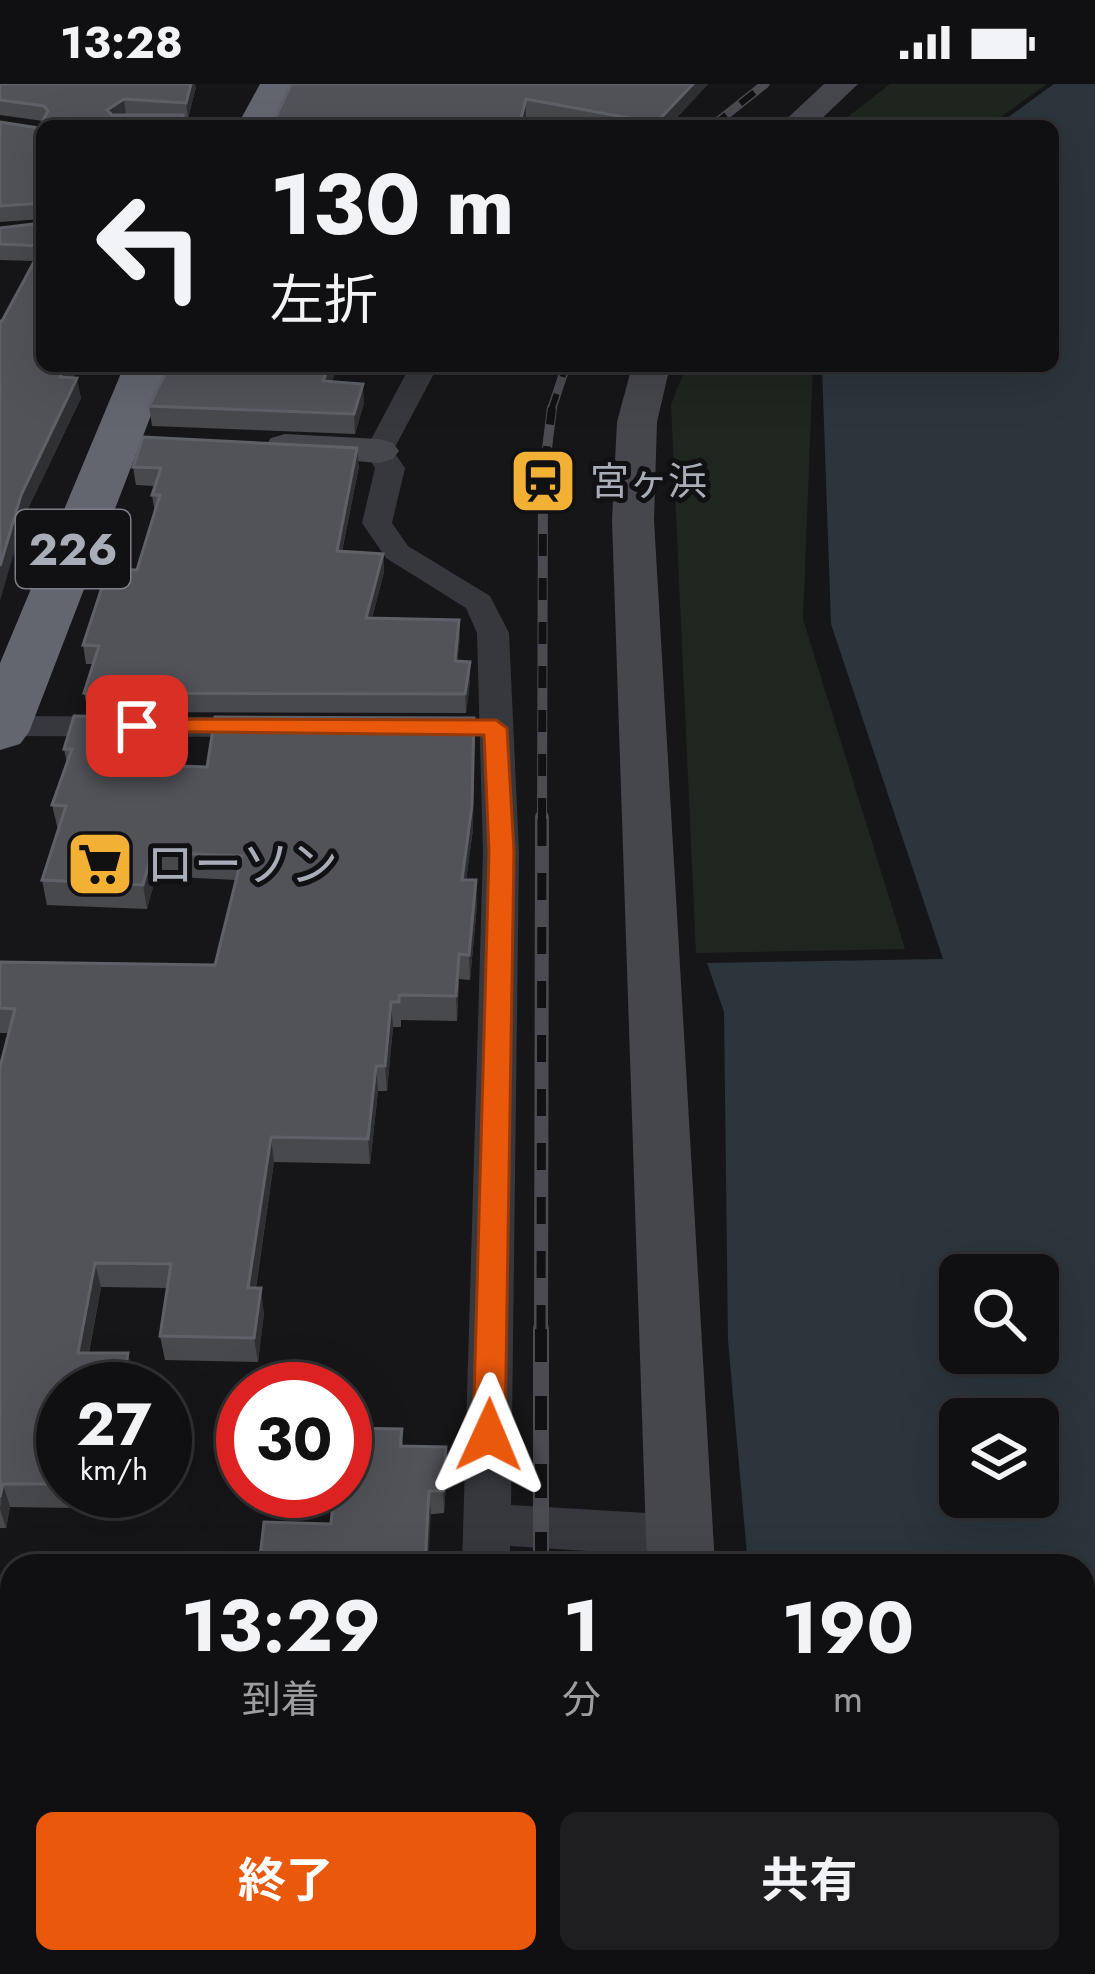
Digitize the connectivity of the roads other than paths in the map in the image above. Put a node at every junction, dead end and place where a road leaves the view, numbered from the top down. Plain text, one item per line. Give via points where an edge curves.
1 (280, 84) edge
2 (842, 84) edge
3 (260, 120) edge
4 (802, 120) edge
5 (147, 372) edge
6 (421, 372) edge
7 (650, 372) edge
8 (241, 445) edge
9 (379, 451) junction
10 (308, 727) edge
11 (1, 729) edge
12 (486, 1545) edge
13 (681, 1551) edge

1 - 3 highway
2 - 4 street
5 - 11 highway, 226 via 135,441
6 - 9 street
7 - 13 street via 637,422 633,520
8 - 9 street
9 - 12 street via 390,468 376,523 397,552 479,603 493,633 484,728 501,852
10 - 11 street
12 - 13 street

